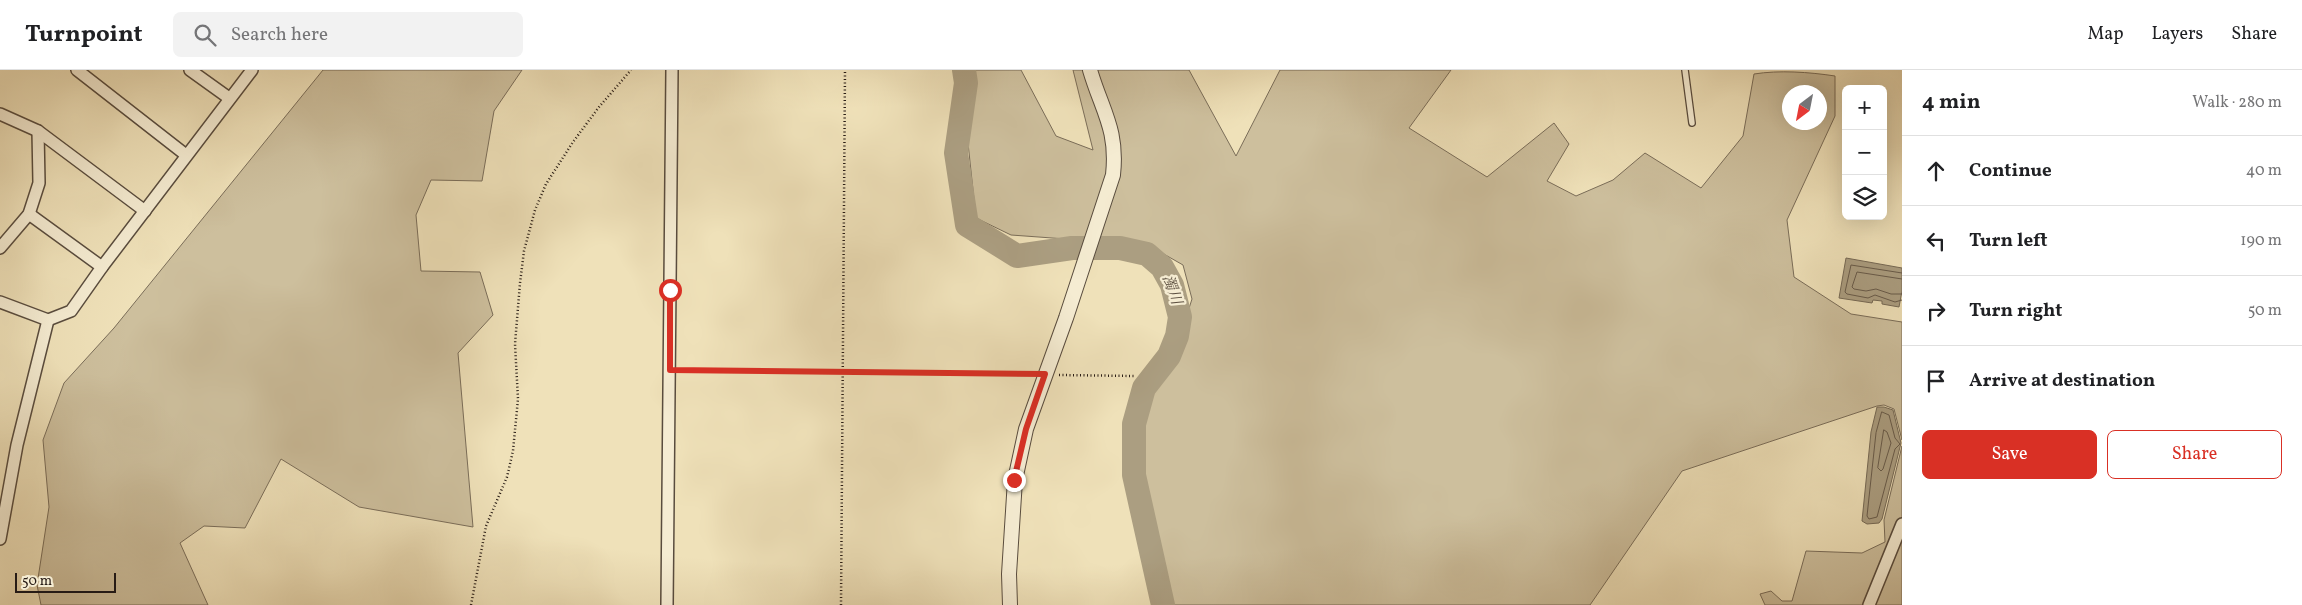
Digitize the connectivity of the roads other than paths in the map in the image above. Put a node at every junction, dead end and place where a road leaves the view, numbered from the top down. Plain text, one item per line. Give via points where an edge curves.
1 (77, 70) edge
2 (190, 70) edge
3 (252, 70) edge
4 (672, 70) edge
5 (1090, 70) edge
6 (1685, 70) edge
7 (230, 98) junction
8 (0, 114) edge
9 (1692, 123) dead end
10 (38, 131) junction
11 (186, 155) junction
12 (145, 210) junction
13 (29, 214) junction
14 (0, 248) edge
15 (102, 267) junction
16 (0, 302) edge
17 (48, 320) junction
18 (1902, 524) edge
19 (0, 539) edge
20 (666, 605) edge
21 (1010, 605) edge
22 (1869, 605) edge

1 - 11 street
2 - 7 street
3 - 7 street
4 - 20 street
5 - 21 street via 1112,134 1115,153 1113,175 1026,429 1014,480
6 - 9 lane
7 - 11 street
8 - 10 street
10 - 12 street
10 - 13 street via 39,182
11 - 12 street
12 - 15 street
13 - 14 street
13 - 15 street
15 - 17 street via 71,311
16 - 17 street
17 - 19 street via 17,445
18 - 22 street

